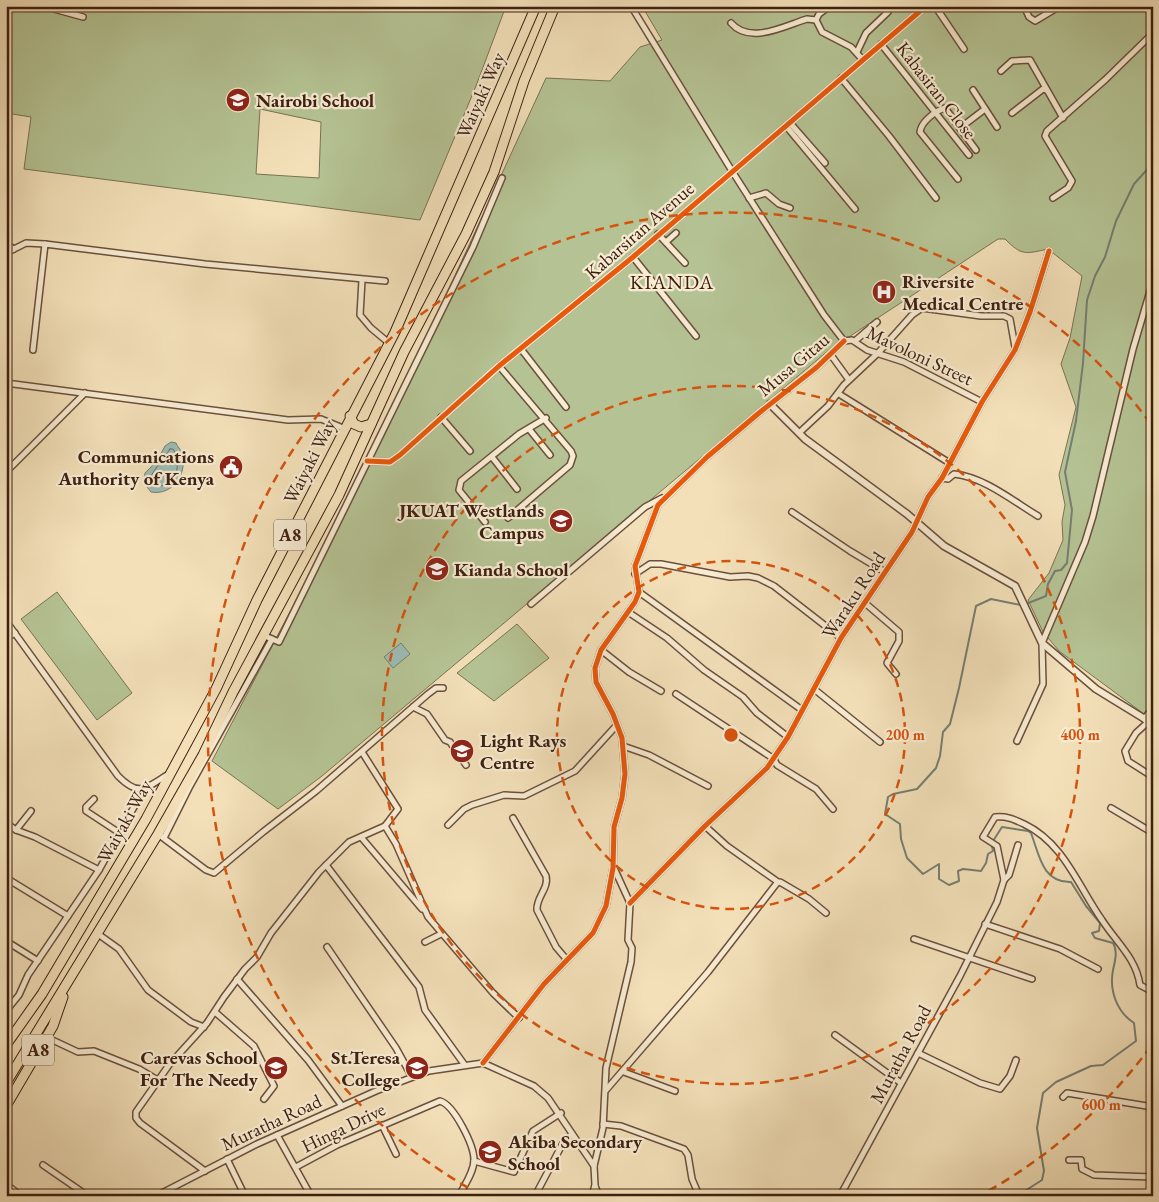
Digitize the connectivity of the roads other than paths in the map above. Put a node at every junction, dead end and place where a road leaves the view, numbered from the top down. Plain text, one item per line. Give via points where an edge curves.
1 (43, 6) edge
2 (536, 6) edge
3 (555, 6) edge
4 (631, 6) edge
5 (830, 6) edge
6 (926, 6) edge
7 (935, 6) edge
8 (1024, 6) edge
9 (1055, 9) dead end
10 (888, 12) dead end
11 (83, 17) dead end
12 (816, 20) junction
13 (731, 23) dead end
14 (1153, 33) edge
15 (881, 44) junction
16 (964, 49) dead end
17 (857, 52) junction
18 (862, 60) junction
19 (1001, 71) dead end
20 (841, 78) junction
21 (973, 90) dead end
22 (1046, 90) junction
23 (985, 109) junction
24 (936, 112) junction
25 (1012, 113) dead end
26 (1063, 118) junction
27 (788, 125) junction
28 (997, 127) dead end
29 (960, 128) junction
30 (976, 150) dead end
31 (969, 155) dead end
32 (825, 163) dead end
33 (732, 171) junction
34 (502, 178) dead end
35 (958, 179) dead end
36 (749, 198) junction
37 (936, 198) dead end
38 (1053, 198) dead end
39 (790, 208) dead end
40 (855, 208) dead end
41 (676, 233) dead end
42 (658, 234) junction
43 (666, 242) junction
44 (6, 244) edge
45 (45, 244) junction
46 (14, 249) junction
47 (1049, 251) dead end
48 (6, 253) edge
49 (633, 257) junction
50 (685, 263) dead end
51 (362, 280) junction
52 (385, 281) dead end
53 (1153, 281) edge
54 (876, 322) dead end
55 (696, 336) dead end
56 (390, 341) junction
57 (844, 341) junction
58 (855, 341) junction
59 (407, 346) junction
60 (521, 349) junction
61 (34, 350) dead end
62 (1015, 350) junction
63 (878, 353) junction
64 (830, 355) junction
65 (499, 366) junction
66 (849, 380) junction
67 (6, 382) edge
68 (85, 393) junction
69 (839, 394) junction
70 (982, 402) junction
71 (770, 404) junction
72 (566, 407) dead end
73 (350, 416) junction
74 (441, 417) junction
75 (546, 418) junction
76 (371, 424) junction
77 (343, 428) junction
78 (529, 428) junction
79 (799, 433) junction
80 (470, 451) dead end
81 (550, 455) dead end
82 (356, 456) junction
83 (492, 456) junction
84 (367, 461) junction
85 (948, 462) junction
86 (6, 472) edge
87 (942, 478) junction
88 (517, 489) dead end
89 (667, 495) junction
90 (792, 512) dead end
91 (1038, 516) dead end
92 (508, 518) dead end
93 (485, 522) dead end
94 (916, 522) junction
95 (886, 572) junction
96 (635, 574) junction
97 (638, 592) junction
98 (865, 603) junction
99 (531, 604) dead end
100 (628, 612) junction
101 (6, 622) edge
102 (15, 633) junction
103 (6, 638) edge
104 (268, 638) junction
105 (841, 638) junction
106 (1042, 644) junction
107 (602, 650) junction
108 (896, 674) dead end
109 (443, 688) dead end
110 (814, 689) junction
111 (661, 691) dead end
112 (676, 694) dead end
113 (413, 707) junction
114 (1153, 708) edge
115 (802, 710) junction
116 (1148, 722) edge
117 (616, 726) junction
118 (788, 737) junction
119 (1017, 740) dead end
120 (880, 742) dead end
121 (623, 746) junction
122 (362, 752) junction
123 (774, 759) junction
124 (466, 765) dead end
125 (169, 774) junction
126 (1153, 777) edge
127 (708, 786) dead end
128 (144, 788) junction
129 (94, 799) dead end
130 (1111, 808) dead end
131 (833, 809) dead end
132 (31, 811) dead end
133 (513, 818) dead end
134 (6, 823) edge
135 (448, 825) dead end
136 (385, 826) junction
137 (705, 826) junction
138 (16, 830) junction
139 (1153, 832) edge
140 (121, 834) junction
141 (161, 836) junction
142 (361, 837) junction
143 (1018, 845) dead end
144 (326, 865) junction
145 (613, 868) junction
146 (99, 870) junction
147 (6, 878) edge
148 (1004, 880) junction
149 (778, 882) junction
150 (630, 903) junction
151 (425, 913) junction
152 (826, 913) dead end
153 (68, 916) junction
154 (985, 924) junction
155 (98, 934) junction
156 (441, 934) junction
157 (914, 939) dead end
158 (6, 942) edge
159 (425, 942) dead end
160 (327, 947) dead end
161 (968, 959) junction
162 (567, 960) junction
163 (38, 961) junction
164 (1098, 970) dead end
165 (237, 979) junction
166 (1032, 979) dead end
167 (64, 992) junction
168 (1153, 992) edge
169 (6, 1011) edge
170 (215, 1012) junction
171 (519, 1018) junction
172 (204, 1027) junction
173 (834, 1035) dead end
174 (46, 1037) junction
175 (6, 1045) edge
176 (918, 1053) junction
177 (1016, 1060) dead end
178 (482, 1063) junction
179 (464, 1064) junction
180 (624, 1072) junction
181 (412, 1077) junction
182 (159, 1081) junction
183 (6, 1083) edge
184 (901, 1083) junction
185 (606, 1090) junction
186 (675, 1091) dead end
187 (1063, 1097) dead end
188 (264, 1099) dead end
189 (6, 1106) edge
190 (342, 1106) junction
191 (1153, 1108) edge
192 (561, 1114) junction
193 (603, 1124) junction
194 (382, 1125) junction
195 (572, 1134) junction
196 (276, 1135) junction
197 (396, 1154) dead end
198 (226, 1160) junction
199 (1069, 1160) dead end
200 (474, 1161) junction
201 (43, 1165) dead end
202 (594, 1166) junction
203 (296, 1167) junction
204 (205, 1171) junction
205 (1153, 1177) edge
206 (6, 1184) edge
207 (595, 1185) junction
208 (698, 1193) dead end
209 (21, 1196) edge
210 (88, 1196) edge
211 (156, 1196) edge
212 (246, 1196) edge
213 (311, 1196) edge
214 (458, 1196) edge
215 (535, 1196) edge
216 (592, 1196) edge
217 (600, 1196) edge
218 (840, 1196) edge

1 - 11 street
2 - 56 highway, Waiyaki Way / A8
3 - 59 highway, Waiyaki Way / A8 via 524,80 494,172 466,234
4 - 33 street, Musa Gitau
5 - 12 street
6 - 15 street, Kabarsiran Avenue
7 - 16 street
8 - 9 street via 1035,21
10 - 17 street via 866,33
12 - 13 street via 756,34 742,32
12 - 17 street via 825,35
14 - 26 street
15 - 18 street, Kabarsiran Avenue
15 - 24 street, Kabasiran Close
17 - 18 street
18 - 20 street, Kabarsiran Avenue
19 - 22 street via 1012,61 1030,60
20 - 27 street, Kabarsiran Avenue
20 - 37 street
21 - 23 street
22 - 25 street via 1043,89
22 - 26 street
23 - 28 street
23 - 29 street
24 - 29 street via 945,109
24 - 31 street, Kabasiran Close
24 - 35 street via 923,124 920,132
26 - 38 street via 1045,136 1072,183
27 - 32 street
27 - 33 street, Kabarsiran Avenue
27 - 40 street
29 - 30 street
33 - 36 street, Musa Gitau
33 - 42 street, Kabarsiran Avenue
34 - 84 street via 473,247
36 - 39 street via 766,193
36 - 57 street, Musa Gitau
41 - 43 street
42 - 43 street
42 - 49 street, Kabarsiran Avenue
43 - 50 street
44 - 46 street
45 - 46 street via 33,242
45 - 51 street
45 - 61 street
46 - 48 street
47 - 62 street, Waraku Road
49 - 55 street
49 - 60 street, Kabarsiran Avenue
51 - 52 street
51 - 56 street via 360,315 371,328
53 - 106 street via 1130,358 1093,516
54 - 58 street
56 - 59 highway via 398,348
56 - 73 highway, Waiyaki Way / A8
57 - 58 street, Mavoloni Street
57 - 64 street, Musa Gitau
58 - 63 street, Mavoloni Street
59 - 76 highway, Waiyaki Way / A8
60 - 65 street, Kabarsiran Avenue
60 - 72 street
62 - 63 street via 1010,319 1004,316 922,308
62 - 70 street, Waraku Road
63 - 66 street
63 - 70 street, Mavoloni Street via 904,362
64 - 66 street
64 - 71 street, Musa Gitau
65 - 74 street, Kabarsiran Avenue
65 - 75 street
66 - 69 street
67 - 68 street
68 - 77 street via 288,420 321,419
68 - 86 street
69 - 79 street
69 - 85 street
70 - 85 street, Waraku Road
71 - 79 street
71 - 89 street, Musa Gitau
73 - 76 highway via 354,424 361,427
73 - 77 highway, Waiyaki Way / A8
74 - 80 street
74 - 84 street, Kabarsiran Avenue via 394,460
75 - 78 street
75 - 92 street via 571,450 572,462
76 - 82 highway, Waiyaki Way / A8
77 - 125 highway, Waiyaki Way / A8 via 216,689
78 - 81 street
78 - 83 street
79 - 94 street
82 - 84 street
82 - 104 highway, Waiyaki Way / A8
83 - 88 street
83 - 93 street via 458,486
84 - 104 street via 279,642
85 - 87 street, Waraku Road
87 - 91 street via 963,475
87 - 94 street, Waraku Road
89 - 96 street, Musa Gitau via 652,517 638,553
89 - 99 street via 645,507
90 - 95 street
94 - 95 street, Waraku Road
94 - 106 street via 944,546 1015,586
95 - 98 street, Waraku Road
96 - 97 street, Musa Gitau
96 - 105 street via 650,564 661,564 730,577 758,578 774,586
97 - 100 street via 636,602
97 - 115 street
98 - 105 street, Waraku Road
98 - 108 street via 899,632 899,641 887,664
100 - 107 street
100 - 118 street via 743,697 757,713
101 - 102 street
102 - 103 street
102 - 128 street via 118,776 134,790
104 - 141 highway, Waiyaki Way / A8
105 - 110 street, Waraku Road
106 - 116 street via 1096,689
106 - 119 street via 1043,684
107 - 111 street via 629,672
107 - 117 street via 596,661 596,682
109 - 113 street via 436,688
110 - 115 street, Waraku Road
110 - 120 street
112 - 123 street
113 - 122 street
113 - 124 street via 427,714
114 - 116 street
115 - 118 street, Waraku Road
116 - 126 street via 1136,732 1125,751 1128,761
117 - 121 street
117 - 135 street via 575,772 524,796 504,795 472,805
118 - 123 street, Waraku Road
121 - 127 street via 649,755
121 - 145 street via 625,774 614,827
122 - 136 street via 398,809
122 - 141 street via 214,873
123 - 131 street via 777,765 816,790
123 - 137 street, Waraku Road
125 - 128 street
125 - 175 highway, Waiyaki Way / A8 via 146,819 42,994
128 - 140 street
129 - 140 street via 86,807 86,812
130 - 139 street
132 - 138 street
133 - 162 street via 546,876 537,910
134 - 138 street
136 - 142 street
136 - 151 street
137 - 149 street via 726,846
137 - 150 street, Waraku Road
138 - 146 street via 35,836
140 - 146 street
141 - 155 highway, Waiyaki Way / A8
142 - 144 street via 343,848
142 - 151 street
143 - 148 street, Muratha Road via 1009,875
144 - 165 street
144 - 179 street via 419,987 425,1010
145 - 150 street
145 - 162 street via 602,918 593,933
146 - 153 street
147 - 153 street
148 - 154 street, Muratha Road
148 - 168 street via 997,846 983,837 995,817 1006,816 1034,829 1053,844 1086,891 1101,920 1127,952 1138,973 1140,985
149 - 152 street via 809,899
149 - 180 street
150 - 185 street via 628,940 632,948 631,962 606,1068
151 - 156 street
153 - 163 street
154 - 161 street, Muratha Road
154 - 164 street via 1060,949
155 - 167 highway, Waiyaki Way / A8
155 - 172 street via 119,950 148,990 191,1022
156 - 159 street
156 - 171 street
157 - 161 street
158 - 163 street
160 - 181 street
161 - 166 street
161 - 176 street, Muratha Road
162 - 171 street
163 - 169 street
165 - 170 street
165 - 190 street via 308,1060
167 - 174 highway, Waiyaki Way / A8
167 - 183 highway, Waiyaki Way / A8
170 - 172 street
170 - 188 street via 259,1053 274,1086
171 - 178 street
172 - 182 street via 169,1065
173 - 184 street
174 - 182 street via 78,1052 94,1051 139,1069
174 - 189 highway, Waiyaki Way / A8
176 - 177 street via 980,1083 1000,1089
176 - 184 street, Muratha Road
178 - 179 street, Muratha Road
178 - 192 street, Muratha Road via 534,1086
179 - 181 street, Muratha Road
180 - 185 street
180 - 186 street
181 - 190 street, Muratha Road
182 - 204 street via 136,1112 136,1118
184 - 218 street, Muratha Road
185 - 193 street
187 - 191 street via 1066,1093
190 - 196 street, Muratha Road
192 - 195 street, Muratha Road
192 - 200 street via 533,1131 514,1172
193 - 202 street
193 - 208 street via 621,1126 684,1149
194 - 197 street
194 - 200 street, Hinga Drive via 435,1102 447,1103 465,1133
194 - 203 street, Hinga Drive
195 - 202 street, Muratha Road
195 - 215 street via 563,1143
196 - 198 street, Muratha Road
196 - 203 street, Hinga Drive
198 - 204 street, Muratha Road
198 - 212 street
199 - 205 street via 1081,1160 1082,1169 1094,1175
200 - 214 street
201 - 210 street
202 - 207 street
203 - 213 street, Hinga Drive
204 - 211 street, Muratha Road
206 - 209 street
207 - 216 street
207 - 217 street

